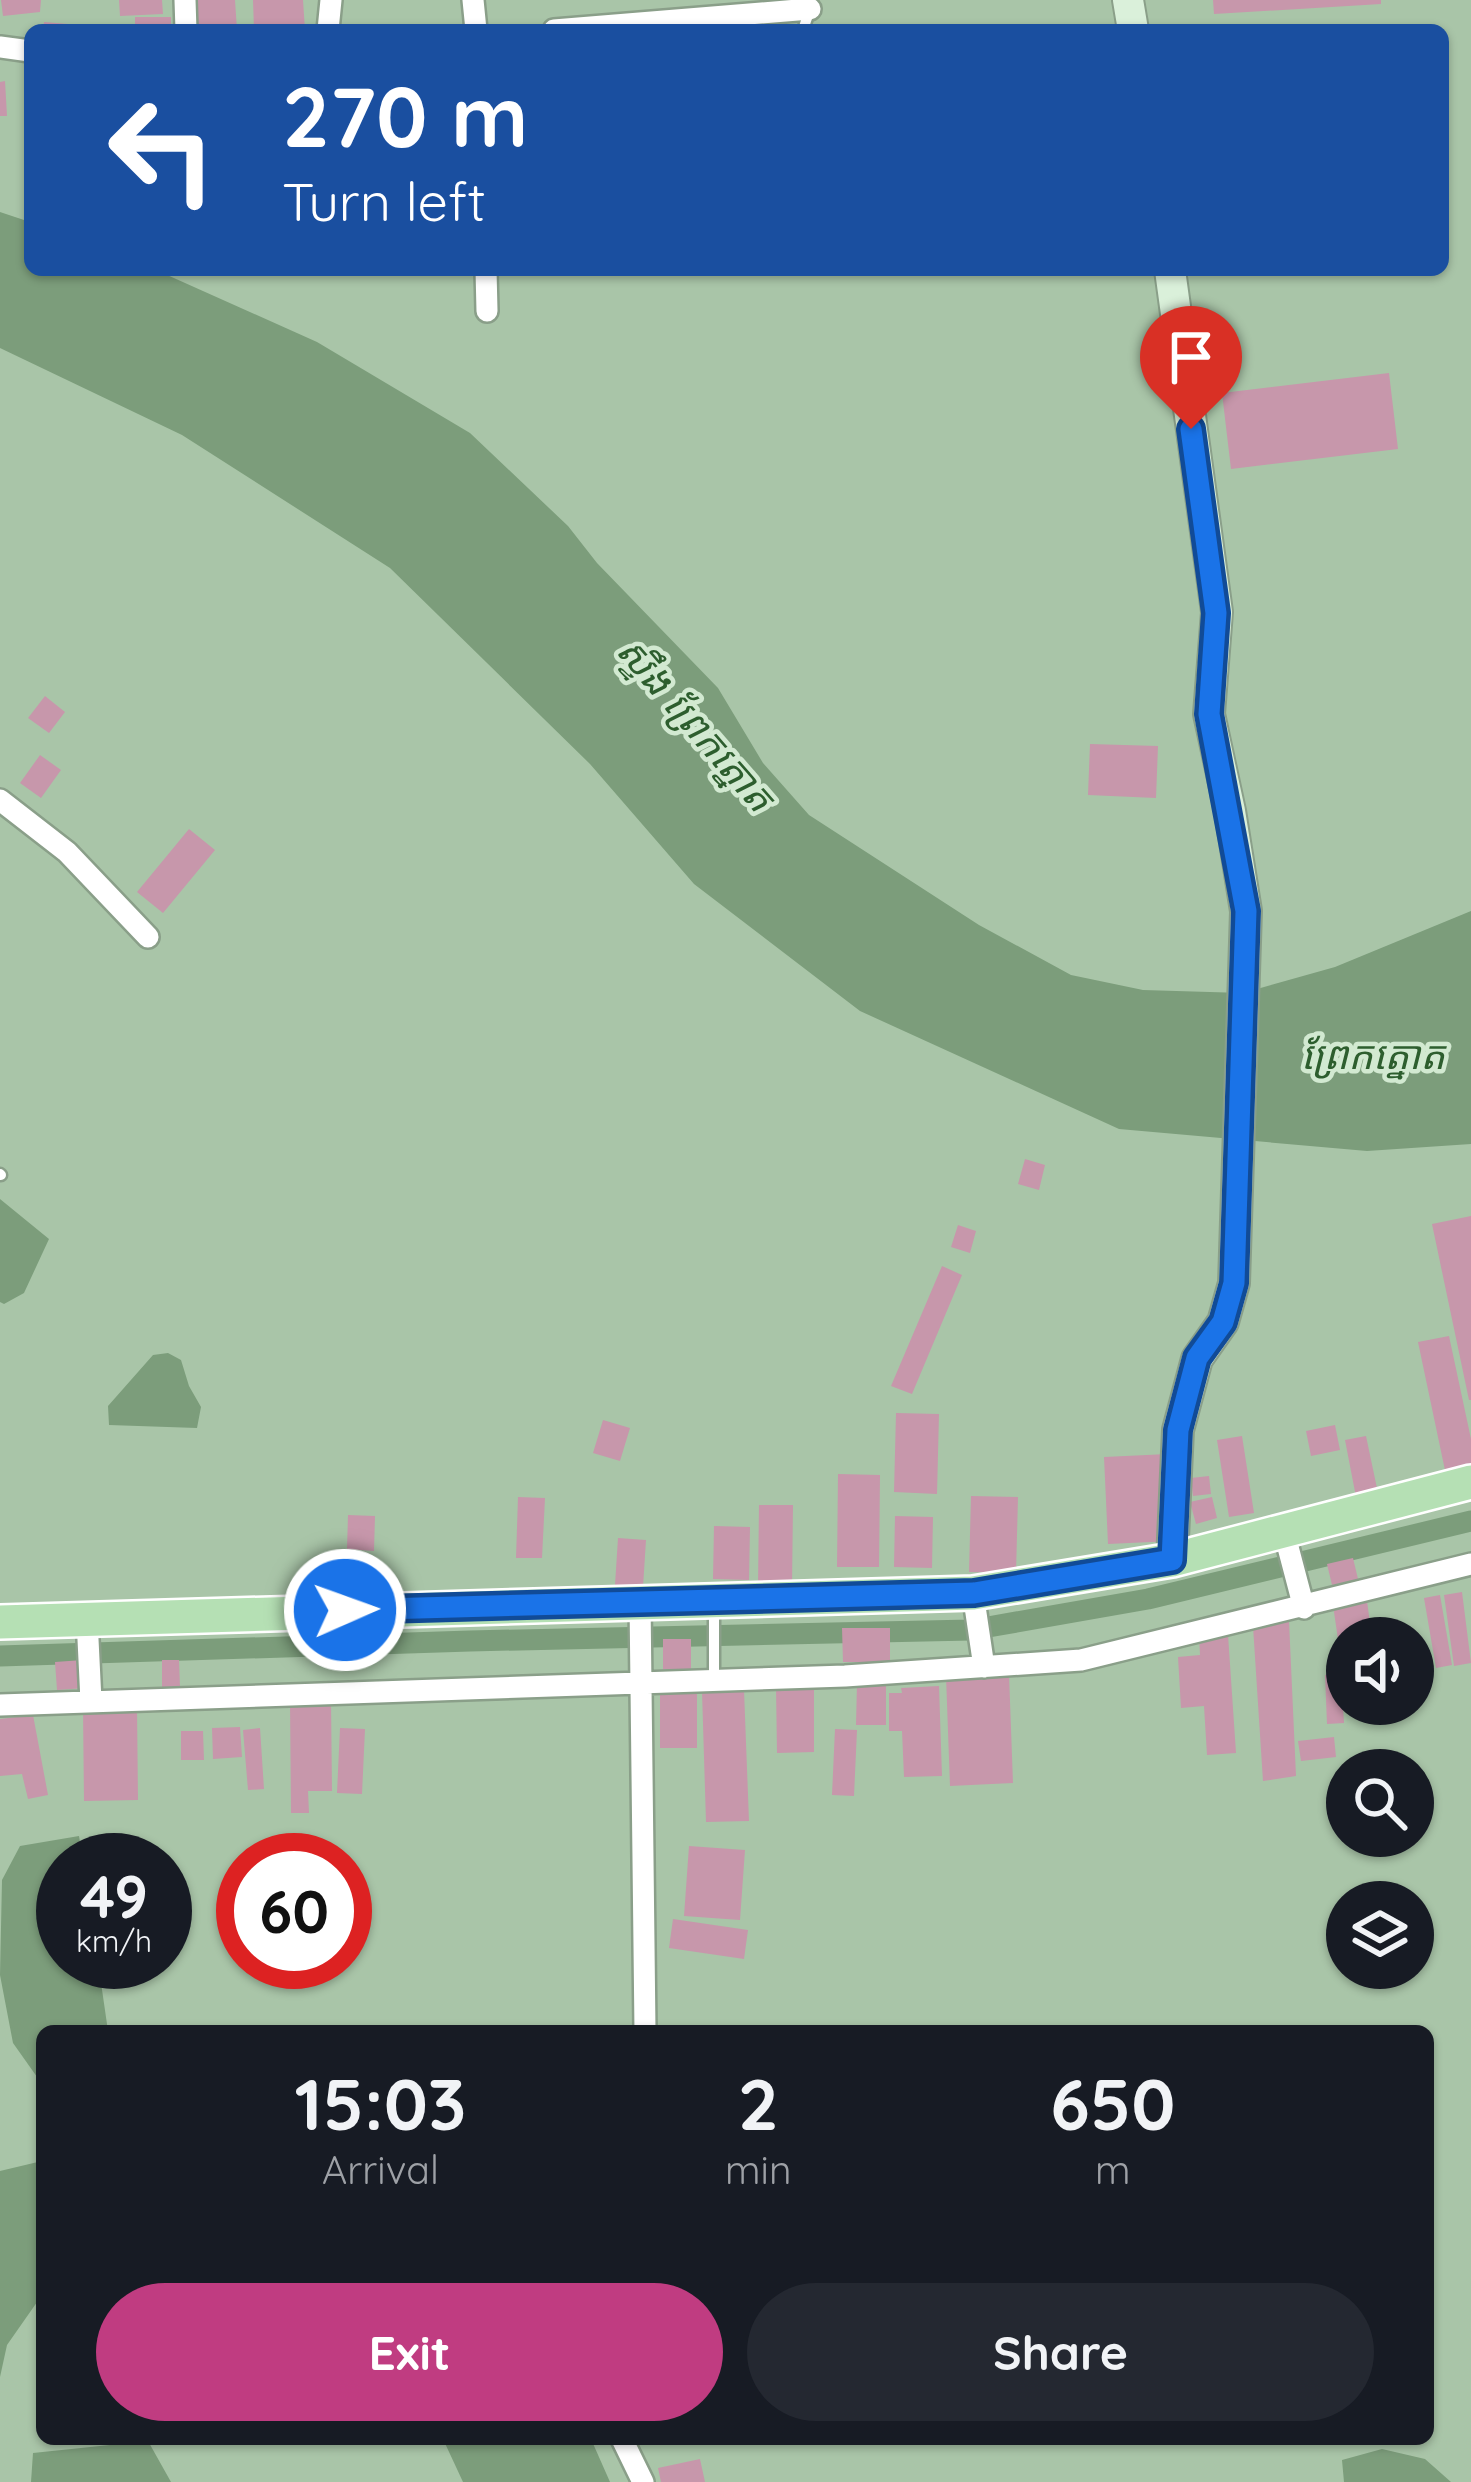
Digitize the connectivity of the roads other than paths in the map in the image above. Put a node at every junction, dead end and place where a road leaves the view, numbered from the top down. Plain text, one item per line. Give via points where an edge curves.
1 (809, 13) edge
2 (644, 24) edge
3 (486, 276) edge
4 (1171, 276) edge
5 (487, 311) dead end
6 (0, 800) edge
7 (148, 937) dead end
8 (1471, 1482) edge
9 (1287, 1542) junction
10 (1172, 1560) junction
11 (1471, 1564) edge
12 (1302, 1598) junction
13 (640, 1601) junction
14 (975, 1606) junction
15 (714, 1616) junction
16 (88, 1619) junction
17 (0, 1622) edge
18 (983, 1659) junction
19 (715, 1670) junction
20 (642, 1676) junction
21 (91, 1701) junction
22 (0, 1705) edge
23 (645, 2025) edge
24 (625, 2445) edge
25 (644, 2482) edge

1 - 2 street
3 - 5 street
4 - 10 street via 1216,613 1209,714 1246,911 1234,1283 1223,1322 1197,1358 1178,1430
6 - 7 street via 67,852
8 - 9 main road
9 - 10 main road
9 - 12 street
10 - 14 main road
11 - 12 street
12 - 18 street via 1081,1660
13 - 15 main road
13 - 16 main road
13 - 20 street
14 - 15 main road
14 - 18 street
15 - 19 lane
16 - 17 main road
16 - 21 street
18 - 19 street
19 - 20 street
20 - 21 street
20 - 23 street
21 - 22 street
24 - 25 street

